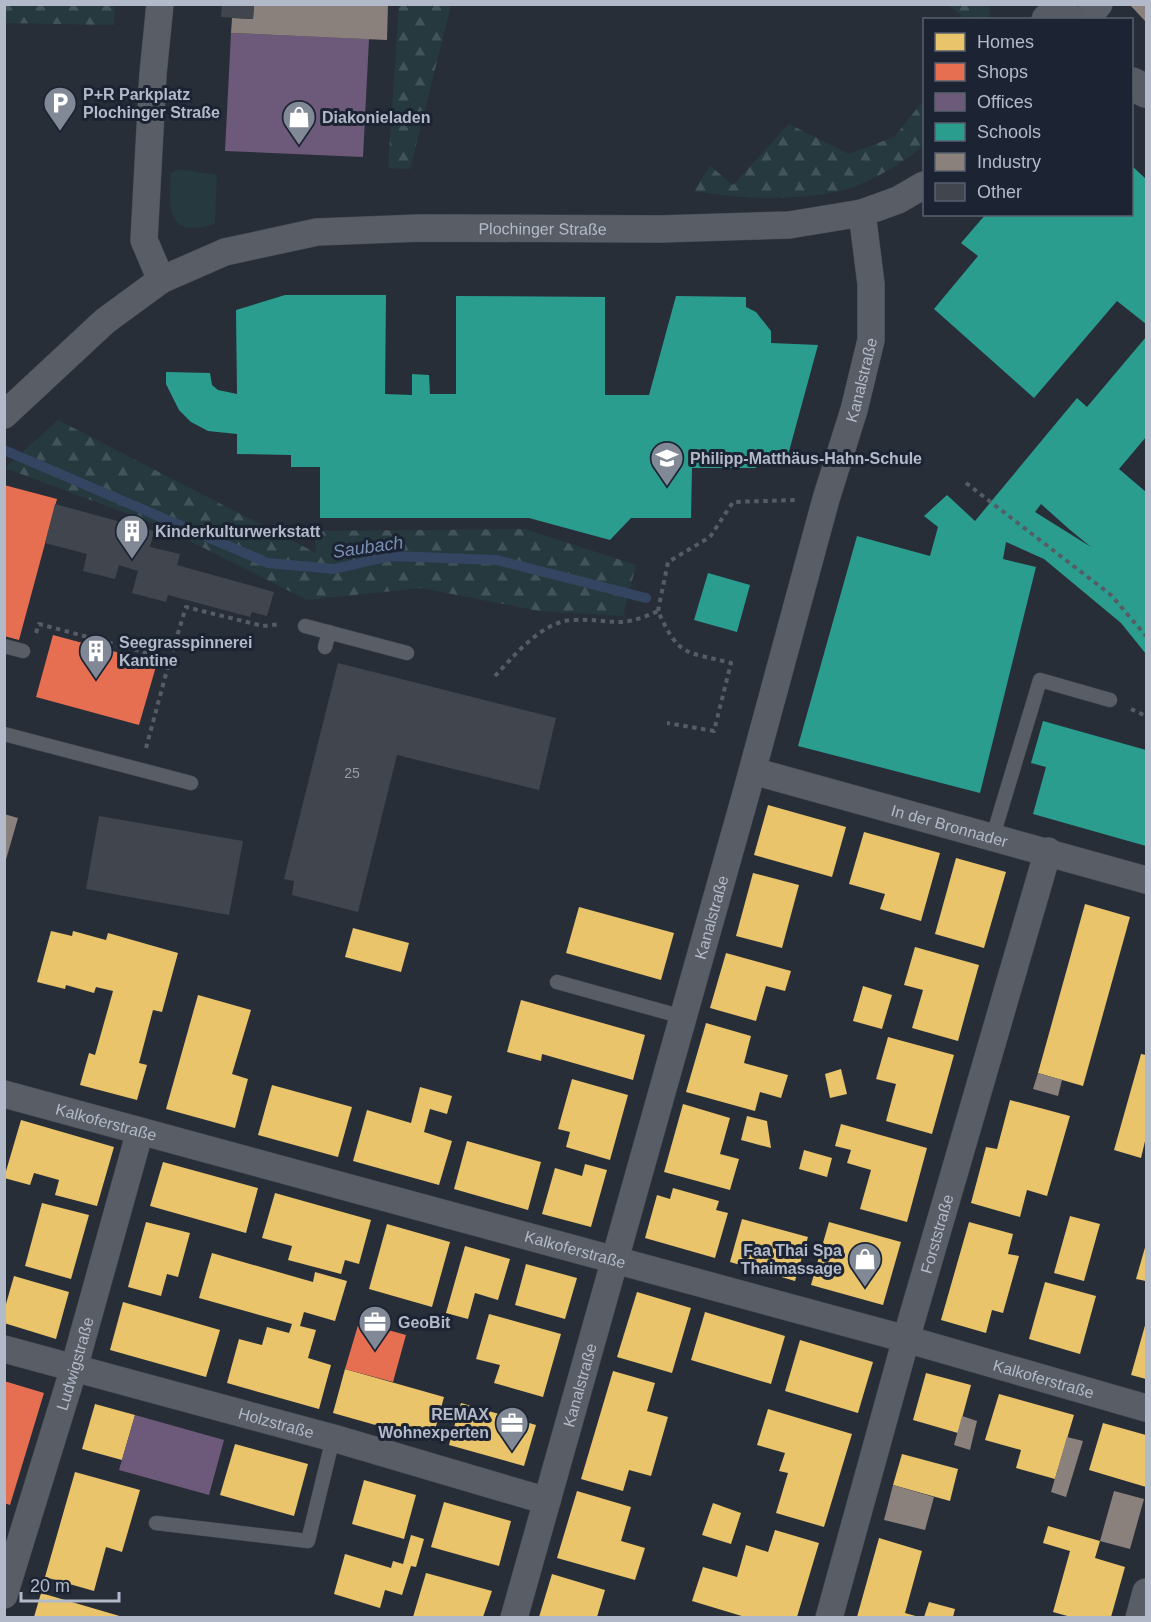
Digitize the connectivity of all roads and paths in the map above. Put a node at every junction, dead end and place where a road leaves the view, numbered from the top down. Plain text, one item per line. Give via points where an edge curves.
1 (160, 4) edge
2 (1035, 4) edge
3 (1099, 4) edge
4 (1045, 18) edge
5 (1087, 18) edge
6 (923, 186) edge
7 (862, 213) junction
8 (160, 280) junction
9 (4, 415) edge
10 (966, 483) dead end
11 (826, 499) junction
12 (657, 611) junction
13 (280, 624) dead end
14 (305, 626) dead end
15 (329, 632) junction
16 (1146, 636) edge
17 (4, 646) edge
18 (325, 647) dead end
19 (23, 651) joint
20 (407, 653) dead end
21 (170, 659) junction
22 (495, 676) dead end
23 (1110, 700) dead end
24 (667, 723) dead end
25 (4, 734) edge
26 (140, 769) junction
27 (753, 771) junction
28 (191, 783) dead end
29 (993, 836) junction
30 (1048, 851) junction
31 (1146, 880) edge
32 (557, 982) dead end
33 (683, 1017) junction
34 (4, 1094) edge
35 (140, 1131) junction
36 (615, 1262) junction
37 (906, 1339) junction
38 (4, 1348) edge
39 (74, 1368) junction
40 (1146, 1408) edge
41 (333, 1438) junction
42 (547, 1501) junction
43 (156, 1523) dead end
44 (1146, 1592) edge
45 (4, 1595) edge
46 (514, 1617) edge
47 (829, 1617) edge
48 (1140, 1617) edge

1 - 8 street via 144,240
2 - 4 street
3 - 5 street
6 - 7 street, Plochinger Straße
7 - 8 street, Plochinger Straße via 777,225 317,232 225,252
7 - 11 street, Kanalstraße via 871,284 871,340
8 - 9 street, Plochinger Straße via 105,321
10 - 16 path via 1111,595
11 - 12 path via 733,502 710,537 668,562
11 - 27 street, Kanalstraße
12 - 22 path via 635,622 570,620 533,636
12 - 24 path via 671,641 683,650 731,663 714,731
13 - 21 path via 263,626 186,607
14 - 15 lane
15 - 18 lane
15 - 20 lane
17 - 19 lane
19 - 21 path via 30,653 39,624
21 - 26 path
23 - 29 lane via 1040,680
25 - 26 lane
26 - 28 lane
27 - 29 street, In der Bronnader
27 - 33 street, Kanalstraße
29 - 30 street, In der Bronnader
30 - 31 street, In der Bronnader
30 - 37 street, Forststraße
32 - 33 lane
33 - 36 street, Kanalstraße
34 - 35 street, Kalkoferstraße
35 - 36 street, Kalkoferstraße
35 - 39 street, Ludwigstraße
36 - 37 street, Kalkoferstraße
36 - 42 street, Kanalstraße
37 - 40 street, Kalkoferstraße
37 - 47 street, Forststraße
38 - 39 street, Holzstraße
39 - 41 street, Holzstraße
39 - 45 street, Ludwigstraße
41 - 42 street, Holzstraße
41 - 43 lane via 308,1541
42 - 46 street, Kanalstraße
44 - 48 street

